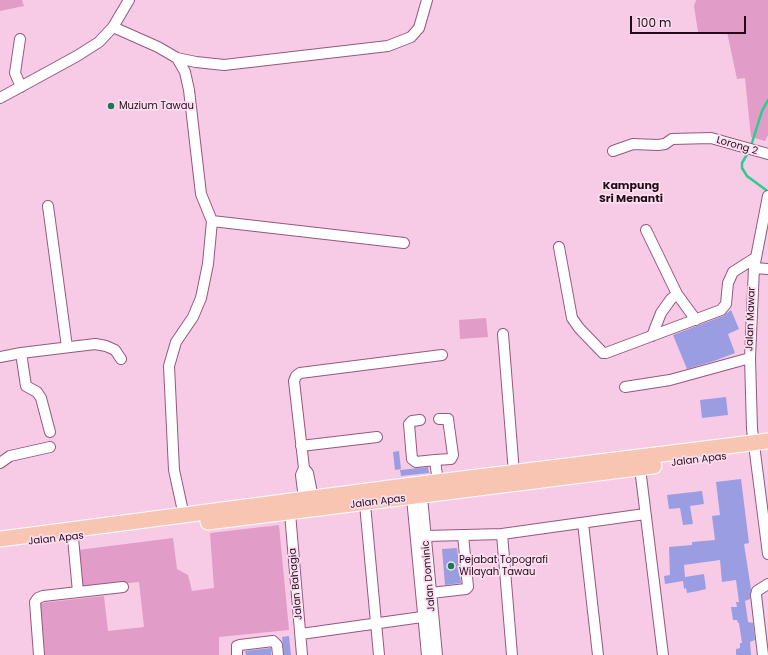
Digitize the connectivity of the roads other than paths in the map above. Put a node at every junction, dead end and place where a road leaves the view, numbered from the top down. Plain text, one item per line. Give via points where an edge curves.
1 (129, 0) edge
2 (427, 0) edge
3 (113, 27) junction
4 (20, 39) dead end
5 (177, 58) junction
6 (21, 87) junction
7 (10, 94) junction
8 (0, 98) edge
9 (0, 102) edge
10 (612, 151) dead end
11 (768, 154) edge
12 (768, 196) edge
13 (48, 206) dead end
14 (212, 222) junction
15 (646, 230) dead end
16 (404, 244) dead end
17 (559, 247) dead end
18 (754, 263) junction
19 (768, 269) edge
20 (677, 294) junction
21 (696, 320) junction
22 (502, 334) dead end
23 (652, 336) junction
24 (67, 347) junction
25 (20, 353) junction
26 (442, 355) dead end
27 (0, 357) edge
28 (750, 358) junction
29 (121, 359) dead end
30 (625, 387) dead end
31 (439, 418) dead end
32 (420, 420) dead end
33 (50, 432) dead end
34 (377, 437) dead end
35 (301, 446) junction
36 (50, 447) dead end
37 (761, 447) edge
38 (435, 460) junction
39 (0, 463) edge
40 (640, 468) junction
41 (514, 473) junction
42 (438, 483) junction
43 (413, 494) junction
44 (308, 498) junction
45 (365, 504) junction
46 (290, 513) junction
47 (645, 514) junction
48 (184, 516) junction
49 (583, 523) junction
50 (502, 534) junction
51 (463, 535) junction
52 (426, 536) junction
53 (73, 538) junction
54 (1, 542) edge
55 (768, 554) edge
56 (768, 584) edge
57 (123, 587) dead end
58 (78, 592) junction
59 (431, 593) junction
60 (428, 616) junction
61 (376, 624) junction
62 (301, 634) junction
63 (39, 655) edge
64 (237, 655) edge
65 (278, 655) edge
66 (302, 655) edge
67 (379, 655) edge
68 (426, 655) edge
69 (437, 655) edge
70 (512, 655) edge
71 (598, 655) edge
72 (663, 655) edge
73 (762, 655) edge

1 - 3 street
2 - 5 street via 419,28 411,37 388,46 224,65
3 - 5 street
3 - 6 street via 90,48
4 - 6 street via 15,73
5 - 14 street via 185,72 189,90 201,194
6 - 7 street
7 - 8 street
7 - 9 street
10 - 11 street, Lorong 2 via 633,144 658,145 672,139 690,138 719,140
12 - 18 street, Jalan Mawar
13 - 24 street
14 - 16 street
14 - 48 street via 208,264 201,298 193,317 176,342 169,366 174,470
15 - 20 street
17 - 23 street via 572,318 578,328 603,353
18 - 19 street
18 - 21 street via 733,272 728,283 727,302 724,307
18 - 28 street, Jalan Mawar
20 - 21 street
20 - 23 street via 661,313
21 - 23 street
22 - 41 street
24 - 25 street
24 - 29 street via 95,344 106,346 115,350
25 - 27 street
25 - 33 street via 26,386 37,392 41,398
26 - 35 street via 300,373 294,381
28 - 30 street via 670,380
28 - 37 street, Jalan Mawar via 750,407
31 - 38 street via 448,418 453,455 451,459
32 - 38 street via 409,424 412,459 416,462
34 - 35 street
35 - 44 street via 304,468 301,475
36 - 39 street via 10,456
37 - 40 highway, Jalan Apas
37 - 41 highway, Jalan Apas
37 - 55 street, Jalan Mawar
38 - 42 street
40 - 43 highway, Jalan Apas
40 - 47 street
41 - 42 highway, Jalan Apas
42 - 43 highway, Jalan Apas
43 - 44 highway, Jalan Apas
43 - 45 highway, Jalan Apas
43 - 52 street, Jalan Dominic
43 - 60 street, Jalan Dominic
44 - 48 highway, Jalan Apas
45 - 46 highway, Jalan Apas
45 - 61 street
46 - 53 highway, Jalan Apas
46 - 62 street, Jalan Bahagia
47 - 49 street
47 - 72 street
48 - 54 highway, Jalan Apas
49 - 50 street
49 - 71 street
50 - 51 street
50 - 70 street
51 - 52 street
51 - 59 street via 466,589
52 - 59 street, Jalan Dominic
53 - 54 highway, Jalan Apas
53 - 58 street
56 - 73 street via 757,591 756,595
57 - 58 street
58 - 63 street via 42,596 35,602
59 - 60 street, Jalan Dominic
60 - 61 street
60 - 68 street, Jalan Dominic
60 - 69 street, Jalan Dominic
61 - 62 street
61 - 67 street
62 - 66 street, Jalan Bahagia
64 - 65 street via 236,649 240,645 273,641 277,644

